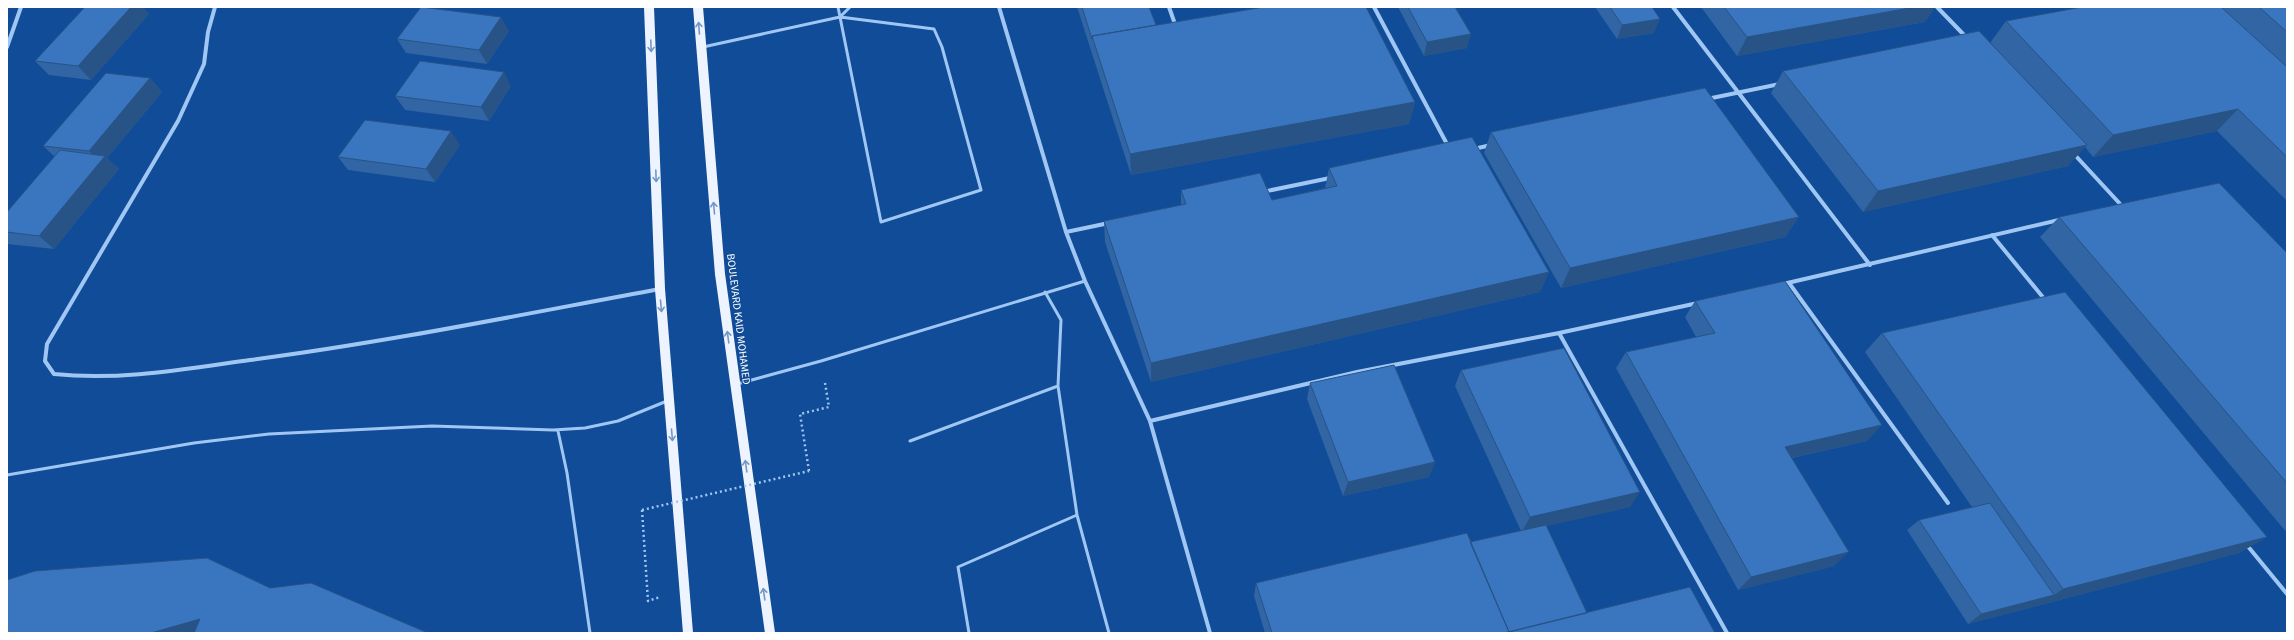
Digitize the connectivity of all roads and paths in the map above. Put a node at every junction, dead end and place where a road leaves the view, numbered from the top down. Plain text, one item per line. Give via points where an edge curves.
1 (21, 7) edge
2 (215, 7) edge
3 (649, 7) edge
4 (698, 7) edge
5 (838, 7) edge
6 (850, 7) edge
7 (999, 7) edge
8 (1169, 7) edge
9 (1374, 7) edge
10 (1673, 7) edge
11 (1937, 7) edge
12 (840, 17) junction
13 (1177, 29) edge
14 (1969, 40) edge
15 (7, 47) edge
16 (700, 48) junction
17 (1782, 83) edge
18 (1736, 92) junction
19 (1705, 99) edge
20 (1498, 144) edge
21 (2069, 149) edge
22 (1467, 151) edge
23 (1452, 154) edge
24 (1336, 177) edge
25 (1259, 193) edge
26 (2130, 204) edge
27 (2122, 206) junction
28 (2114, 208) edge
29 (2061, 220) edge
30 (1112, 222) edge
31 (1066, 232) junction
32 (1992, 235) junction
33 (1870, 265) junction
34 (1085, 281) junction
35 (1789, 283) junction
36 (1774, 286) edge
37 (660, 289) junction
38 (1045, 292) junction
39 (1705, 301) edge
40 (2052, 308) edge
41 (1559, 333) junction
42 (735, 384) junction
43 (1058, 386) junction
44 (669, 400) junction
45 (829, 407) dead end
46 (1150, 421) junction
47 (558, 431) junction
48 (910, 441) dead end
49 (7, 475) edge
50 (1948, 503) dead end
51 (1077, 515) junction
52 (2242, 539) edge
53 (2287, 594) edge
54 (648, 601) dead end
55 (590, 633) edge
56 (688, 633) edge
57 (770, 633) edge
58 (970, 633) edge
59 (1109, 633) edge
60 (1210, 633) edge
61 (1727, 633) edge

1 - 15 street
2 - 37 street via 208,32 204,64 178,121 47,344 45,361 54,374 78,378 114,378 298,354
3 -> 37 main road
16 -> 4 main road, BOULEVARD KAID MOHAMED
5 - 12 lane
6 - 12 lane
7 - 31 street
8 - 13 street
9 - 23 street
10 - 18 street
11 - 14 street
12 - 12 lane via 934,29 942,46 981,190 882,222
12 - 16 lane via 774,34
42 -> 16 main road, BOULEVARD KAID MOHAMED via 720,274
17 - 18 street
18 - 19 street
18 - 33 street
20 - 22 street
21 - 27 street
24 - 25 street
26 - 27 street
27 - 28 street
29 - 32 street
30 - 31 street
31 - 34 street
32 - 33 street
32 - 40 street
33 - 35 street
34 - 38 lane
34 - 46 street
35 - 36 street
35 - 50 street
37 -> 44 main road
38 - 42 lane via 821,361
38 - 43 lane via 1061,320
39 - 41 street
41 - 46 street via 1357,372
41 - 61 street
57 -> 42 main road, BOULEVARD KAID MOHAMED
43 - 48 lane
43 - 51 lane
44 - 47 lane via 603,425
44 -> 56 main road
45 - 54 path, bridge via 800,414 808,471 642,510
46 - 60 street
47 - 49 lane via 474,426 390,426 303,431 214,441
47 - 55 lane via 568,480
51 - 58 lane via 958,567
51 - 59 lane
52 - 53 street

